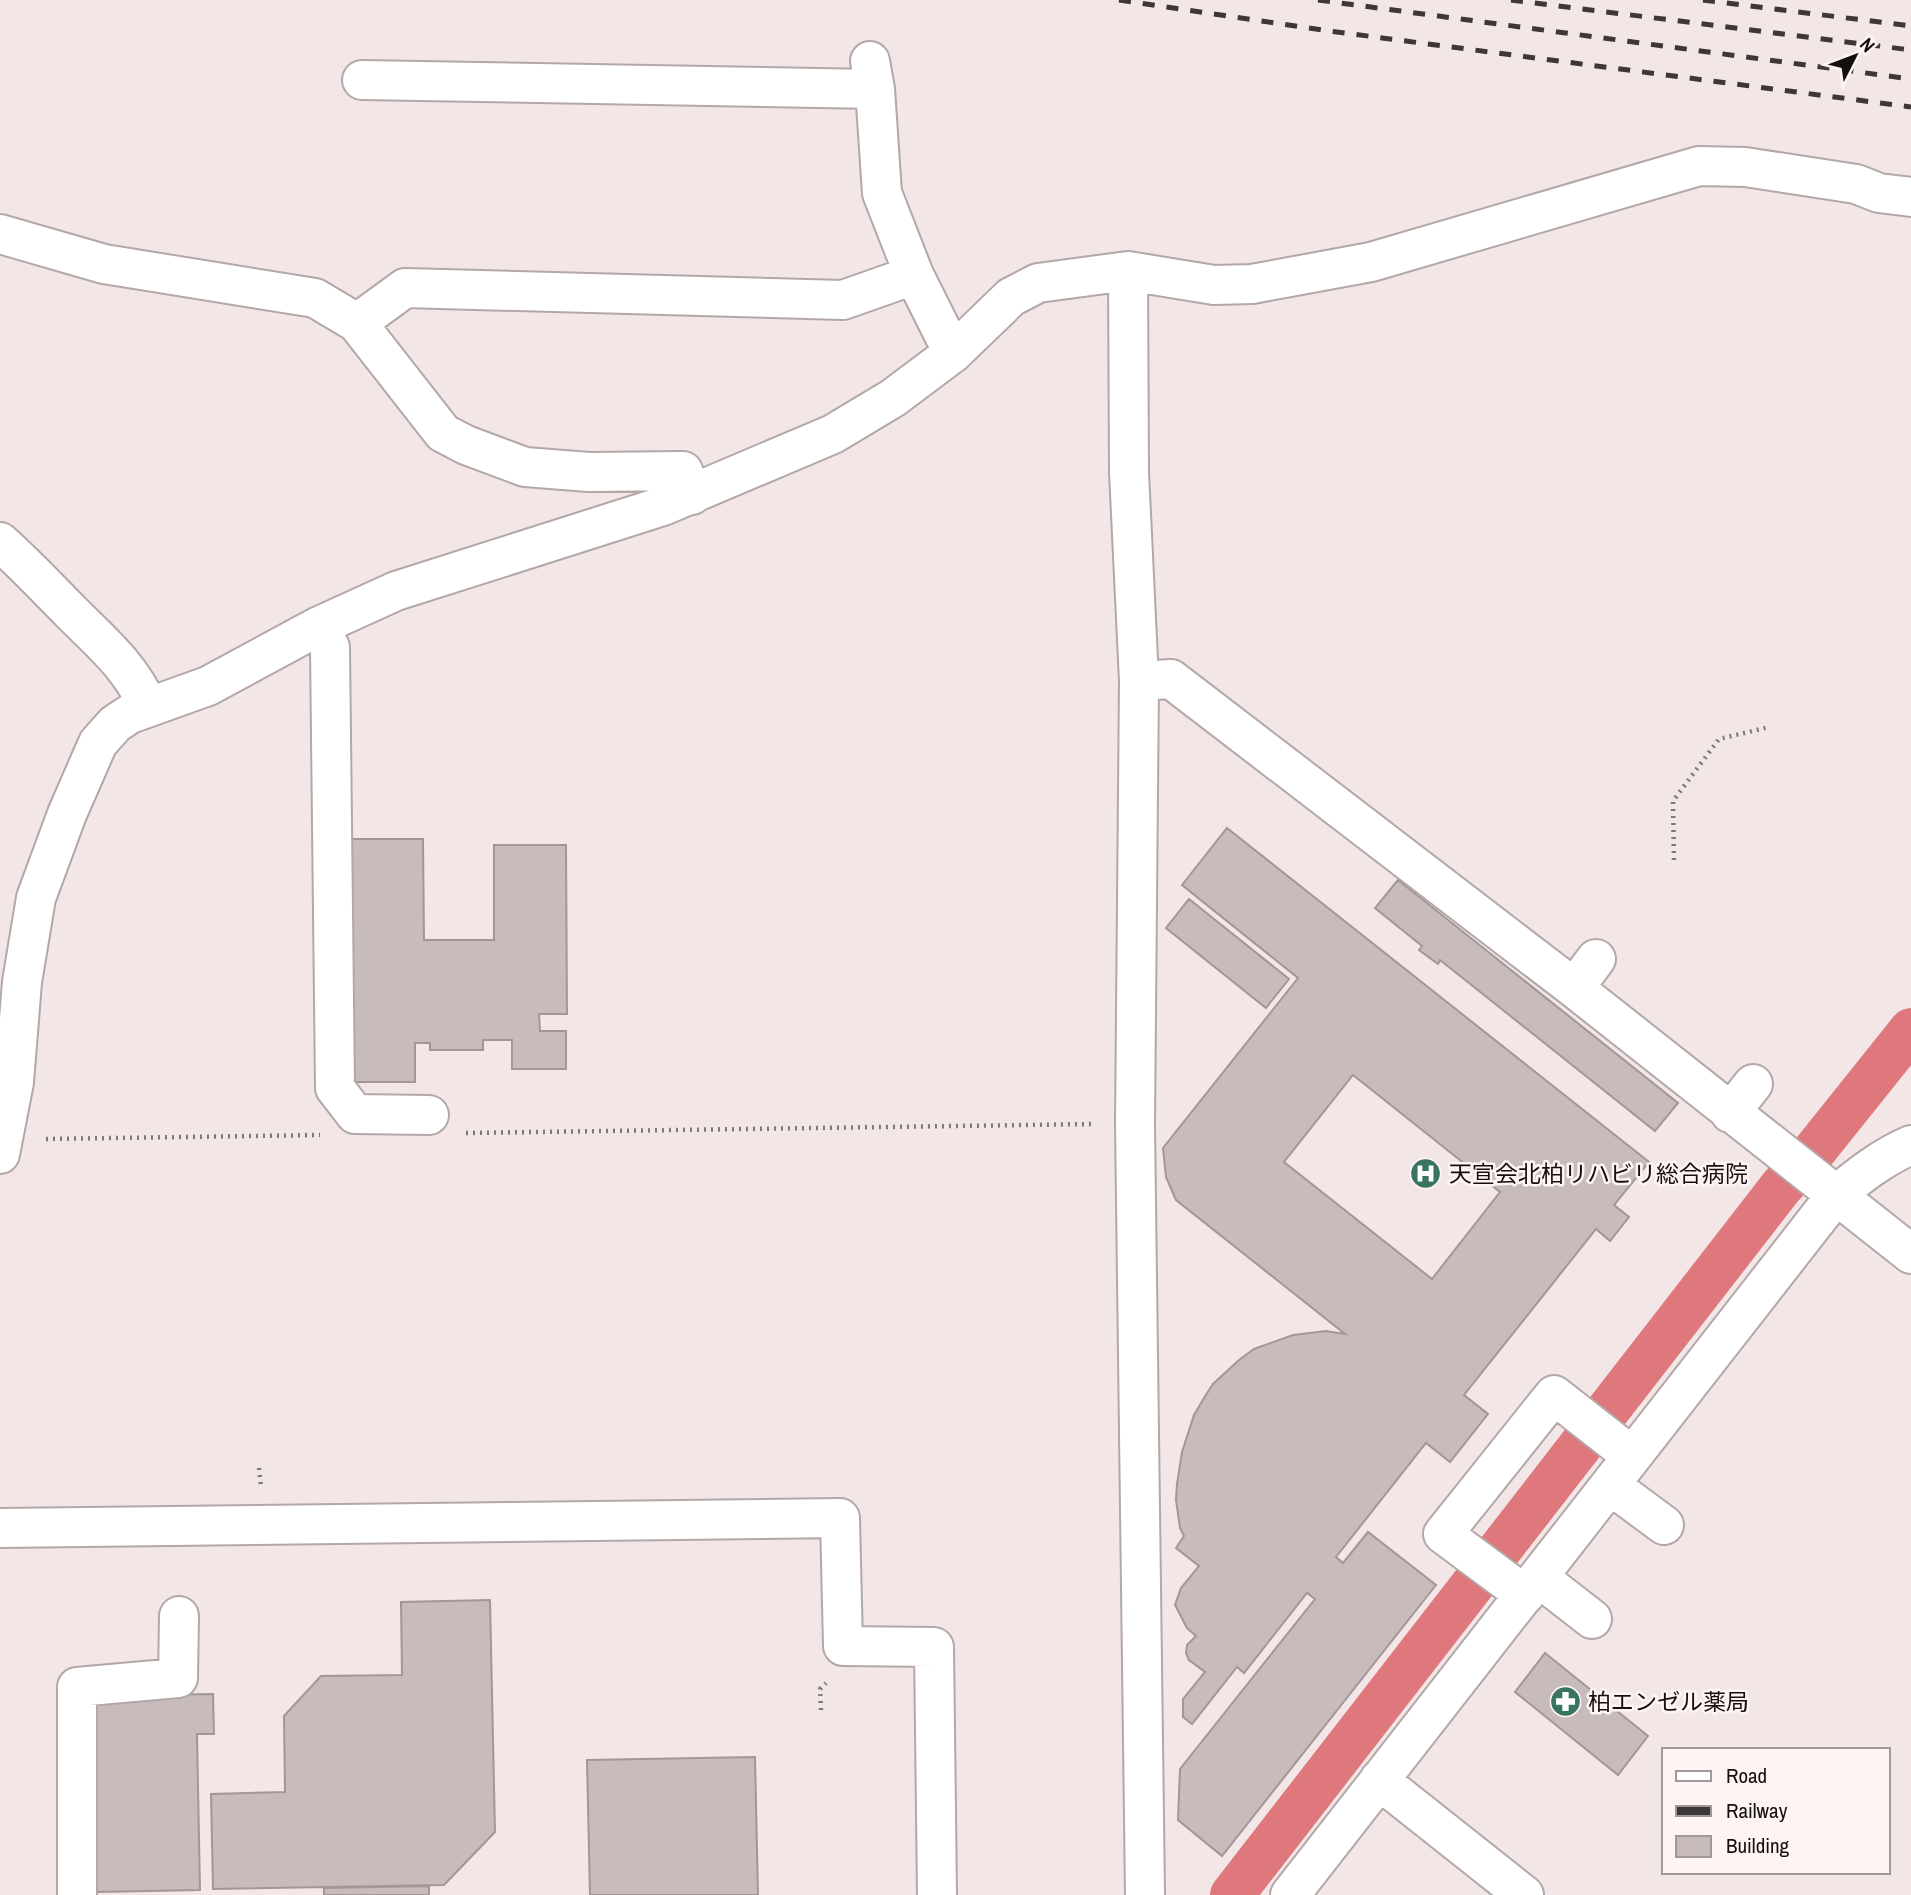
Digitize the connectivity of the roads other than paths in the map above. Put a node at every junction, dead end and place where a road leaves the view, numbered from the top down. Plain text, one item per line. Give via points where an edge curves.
1 (362, 80) dead end
2 (1911, 197) edge
3 (0, 234) edge
4 (1128, 271) junction
5 (914, 275) junction
6 (357, 323) junction
7 (953, 353) junction
8 (692, 495) junction
9 (0, 542) edge
10 (319, 626) junction
11 (1139, 681) junction
12 (148, 706) junction
13 (445, 1124) road end
14 (1911, 1145) edge
15 (1, 1147) edge
16 (1836, 1195) junction
17 (1911, 1254) edge
18 (1621, 1471) junction
19 (1664, 1525) dead end
20 (0, 1528) edge
21 (1532, 1586) junction
22 (179, 1616) dead end
23 (1592, 1619) dead end
24 (1379, 1780) junction
25 (77, 1895) edge
26 (937, 1895) edge
27 (1145, 1895) edge
28 (1290, 1895) edge
29 (1524, 1895) edge

1 - 5 street via 873,75 882,193
2 - 4 street via 1745,167 1699,166 1371,262 1252,284 1214,285
3 - 6 street via 104,264 315,298
4 - 7 street via 1038,283 1011,297
4 - 11 street via 1129,472
5 - 6 street via 843,300 405,288
5 - 7 street
6 - 8 street via 443,433 466,445 525,467 683,471
7 - 8 street via 833,435
8 - 10 street via 396,591
9 - 12 street via 110,650 137,682
10 - 12 street via 208,686
10 - 13 street via 330,647 335,1088 355,1114
11 - 16 street via 1171,679 1585,974 1742,1099
11 - 27 street via 1135,1124
12 - 15 street via 115,724 98,743 36,898
14 - 16 street via 1865,1171
16 - 17 street
16 - 18 street
18 - 19 street
18 - 21 street
18 - 21 street via 1554,1395 1443,1534
20 - 26 street via 453,1511 840,1518 843,1646 906,1636 934,1647
21 - 23 street
21 - 24 street
22 - 25 street via 178,1678 77,1687
24 - 28 street
24 - 29 street

